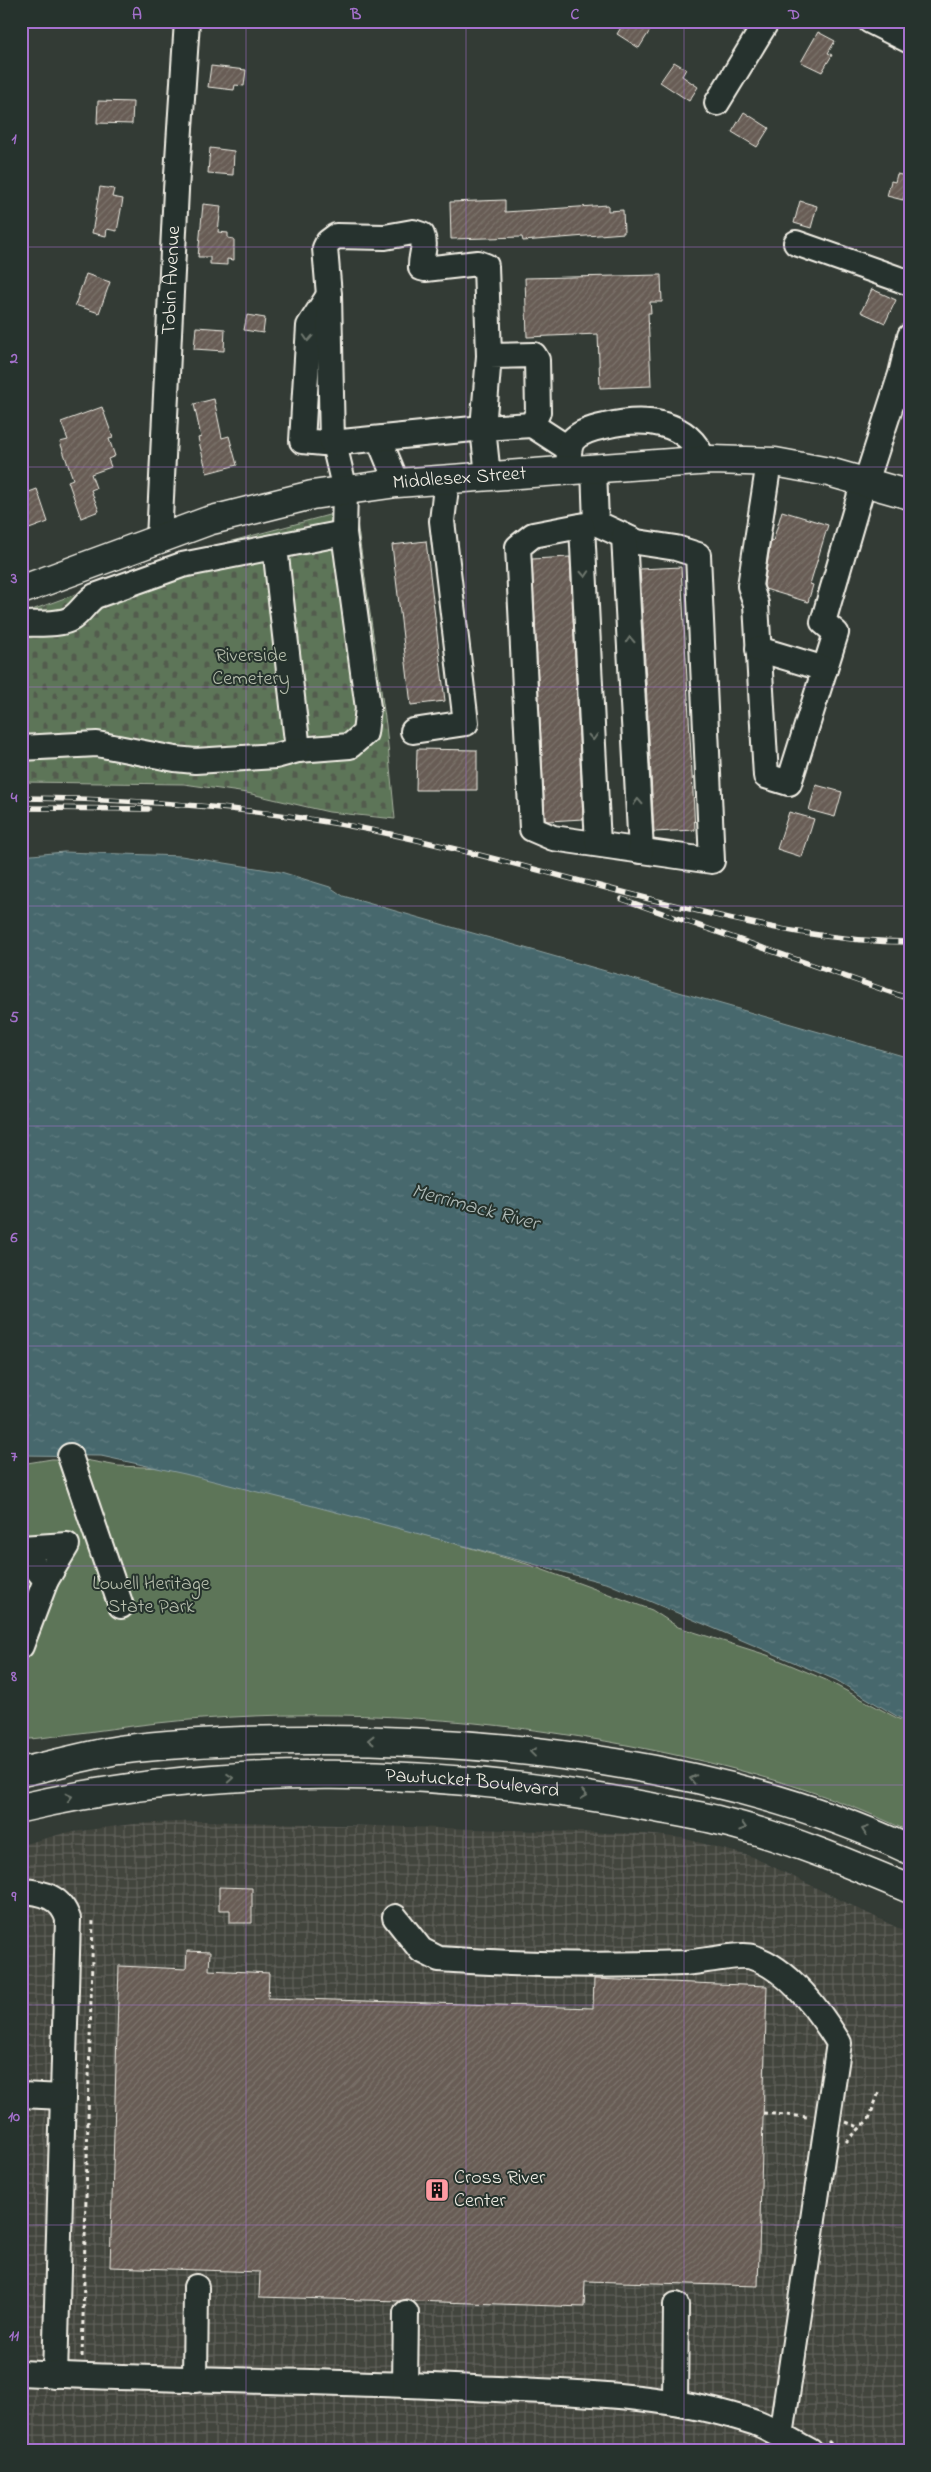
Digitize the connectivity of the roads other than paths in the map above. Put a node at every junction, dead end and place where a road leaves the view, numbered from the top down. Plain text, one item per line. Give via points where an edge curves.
1 (187, 21) edge
2 (767, 21) edge
3 (870, 21) edge
4 (910, 41) edge
5 (717, 103) dead end
6 (796, 243) dead end
7 (910, 283) edge
8 (910, 336) edge
9 (489, 356) junction
10 (532, 425) junction
11 (483, 428) junction
12 (379, 439) junction
13 (332, 443) junction
14 (704, 461) junction
15 (770, 462) junction
16 (577, 463) junction
17 (488, 476) junction
18 (447, 480) junction
19 (865, 482) junction
20 (398, 483) junction
21 (345, 490) junction
22 (910, 496) edge
23 (589, 525) junction
24 (344, 533) junction
25 (624, 536) junction
26 (159, 539) junction
27 (275, 547) junction
28 (21, 590) edge
29 (21, 624) edge
30 (758, 649) junction
31 (824, 670) junction
32 (413, 731) dead end
33 (21, 748) edge
34 (298, 750) junction
35 (598, 844) junction
36 (641, 851) junction
37 (70, 1456) dead end
38 (97, 1536) junction
39 (67, 1545) junction
40 (21, 1549) edge
41 (46, 1580) junction
42 (121, 1606) dead end
43 (21, 1646) edge
44 (21, 1772) edge
45 (21, 1808) edge
46 (910, 1850) edge
47 (910, 1889) edge
48 (21, 1891) edge
49 (395, 1917) dead end
50 (21, 2095) edge
51 (63, 2097) junction
52 (196, 2287) dead end
53 (676, 2305) dead end
54 (406, 2313) dead end
55 (21, 2374) edge
56 (55, 2375) junction
57 (195, 2380) junction
58 (405, 2384) junction
59 (675, 2403) junction
60 (781, 2436) junction
61 (810, 2451) edge

1 - 26 street, Tobin Avenue
2 - 5 street
3 - 4 street
6 - 7 street
8 - 19 street via 901,374
9 - 10 street via 534,355 537,360 538,412
9 - 11 street
9 - 13 street via 486,266 478,263 425,270 421,263 425,242 422,234 413,232 385,237 336,236 326,248 329,295 309,326 302,441
10 - 11 street
10 - 16 street
11 - 12 street
11 - 17 street
12 - 13 street
12 - 20 street
13 - 21 street
14 - 15 main road, Middlesex Street
14 - 16 main road, Middlesex Street
14 - 16 street via 690,438 659,424 633,421 580,434 574,440
15 - 19 main road, Middlesex Street via 830,472
15 - 30 street via 750,586 756,604
16 - 17 main road, Middlesex Street
16 - 23 street
17 - 18 main road, Middlesex Street
18 - 20 main road, Middlesex Street
18 - 32 street via 442,521 466,723
19 - 22 main road, Middlesex Street
19 - 31 street via 824,622 836,633
20 - 21 main road, Middlesex Street
21 - 24 street
21 - 26 main road, Middlesex Street via 208,521
23 - 25 street
23 -> 35 street
23 - 35 street via 533,535 518,547 532,829 552,838
24 - 27 street
24 - 34 street via 368,708 367,727 361,738 350,746
36 -> 25 street
25 - 36 street via 637,542 698,555 712,861
26 - 28 main road, Middlesex Street
27 - 29 street via 163,571 95,596 72,618
27 - 34 street
30 - 31 street
30 - 31 street via 766,776 789,783
33 - 34 street via 97,744 195,761 276,756
35 - 36 street
37 - 38 street
38 - 39 street
38 - 42 street
39 - 40 street
39 - 41 street
40 - 41 street
41 - 43 street
46 -> 44 main road, Pawtucket Boulevard via 878,1835 759,1793 618,1763 503,1749 385,1740 234,1740 118,1750
45 -> 47 main road, Pawtucket Boulevard via 102,1791 280,1774 500,1784 604,1798 722,1821 824,1853
48 - 51 street via 34,1891 50,1897 64,1909 68,1919
49 - 60 street via 421,1950 439,1958 568,1964 686,1963 751,1956 786,1976 822,2015 839,2043
50 - 51 street
51 - 56 street
52 - 57 street
53 - 59 street
54 - 58 street
55 - 56 street
56 - 57 street
57 - 58 street
58 - 59 street via 638,2397
59 - 60 street via 758,2424
60 - 61 street

